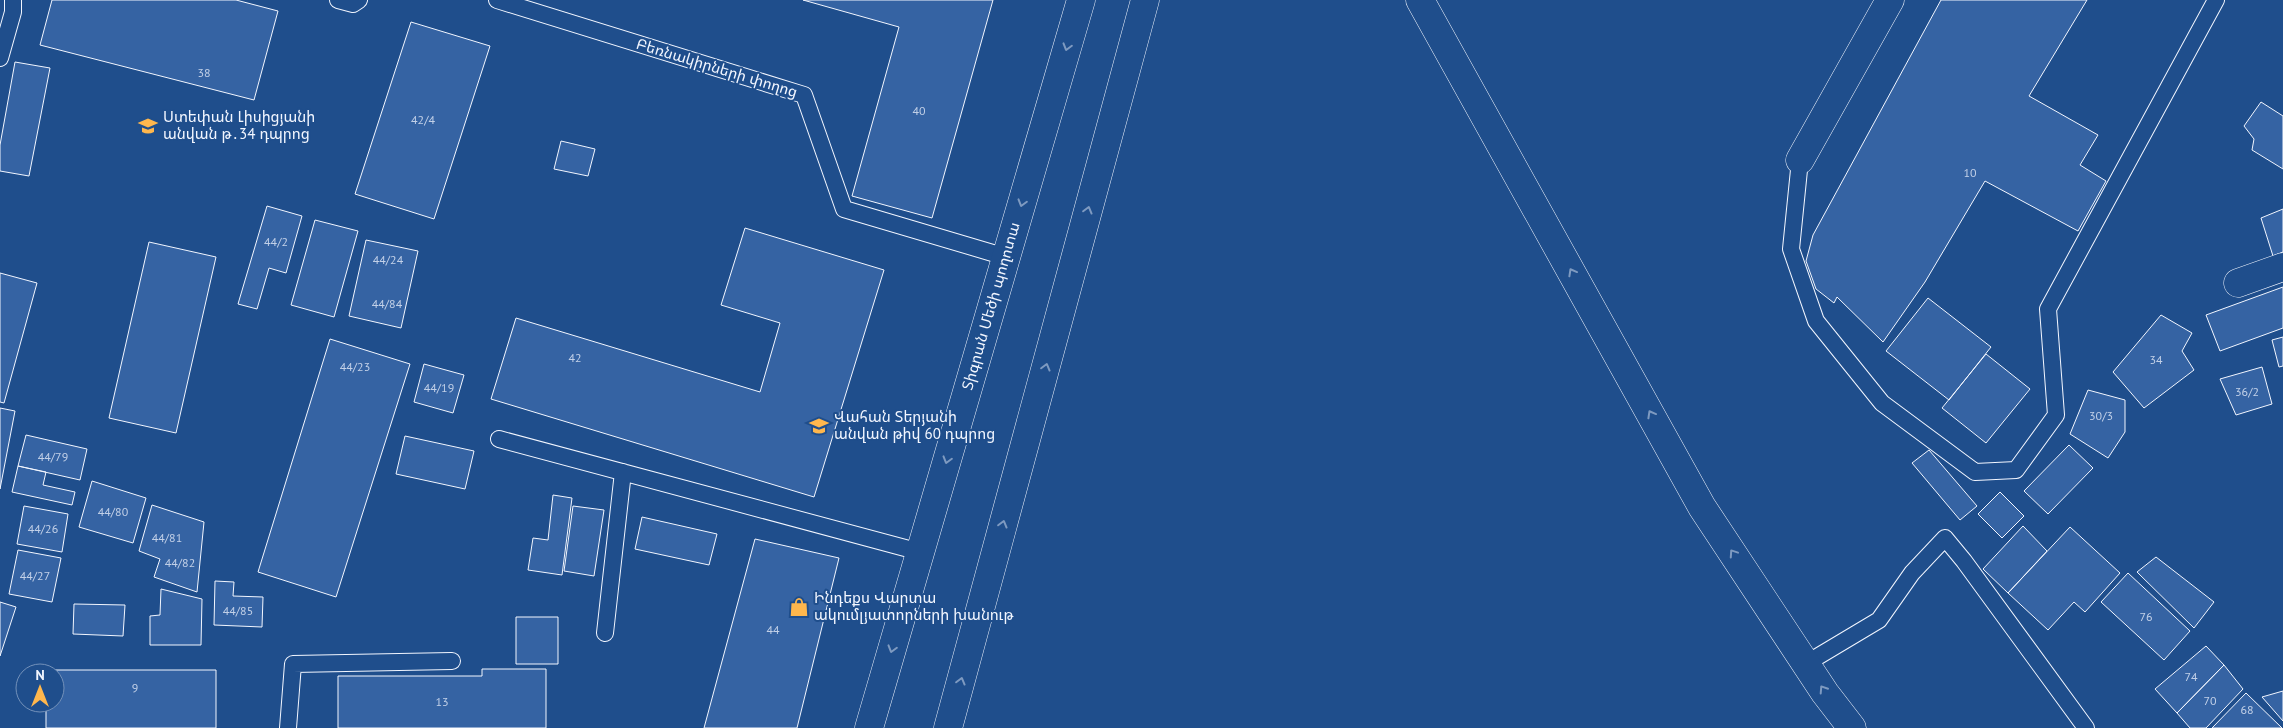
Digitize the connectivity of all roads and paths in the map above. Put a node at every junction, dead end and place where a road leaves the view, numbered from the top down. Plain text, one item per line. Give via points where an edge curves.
1 (13, 0) edge
2 (338, 0) edge
3 (359, 0) edge
4 (496, 0) edge
5 (1081, 0) edge
6 (1145, 0) edge
7 (1420, 0) edge
8 (1890, 0) edge
9 (2216, 0) edge
10 (0, 58) edge
11 (1800, 160) joint
12 (1006, 257) junction
13 (2283, 267) edge
14 (2238, 283) dead end
15 (499, 439) dead end
16 (623, 472) junction
17 (920, 552) junction
18 (605, 632) dead end
19 (452, 662) dead end
20 (1807, 663) junction
21 (288, 728) edge
22 (869, 728) edge
23 (948, 728) edge
24 (1852, 728) edge
25 (2086, 728) edge

1 - 10 lane via 13,12
2 - 3 lane via 353,4
4 - 12 lane, Բեռնակիրների փողոց via 804,94 844,209
5 -> 12 main road, Տիգրան Մեծի պողոտա
23 -> 6 main road
20 -> 7 main road via 1702,507
8 - 11 main road
9 - 11 lane via 2048,309 2056,415 2016,470 1975,472 1882,403 1816,321 1791,249
12 -> 17 main road, Տիգրան Մեծի պողոտա
13 - 14 main road
15 - 16 lane
16 - 17 lane
16 - 18 lane
17 -> 22 main road, Տիգրան Մեծի պողոտա
19 - 21 lane via 293,664
24 -> 20 main road
20 - 25 lane via 1879,620 1912,574 1944,538

